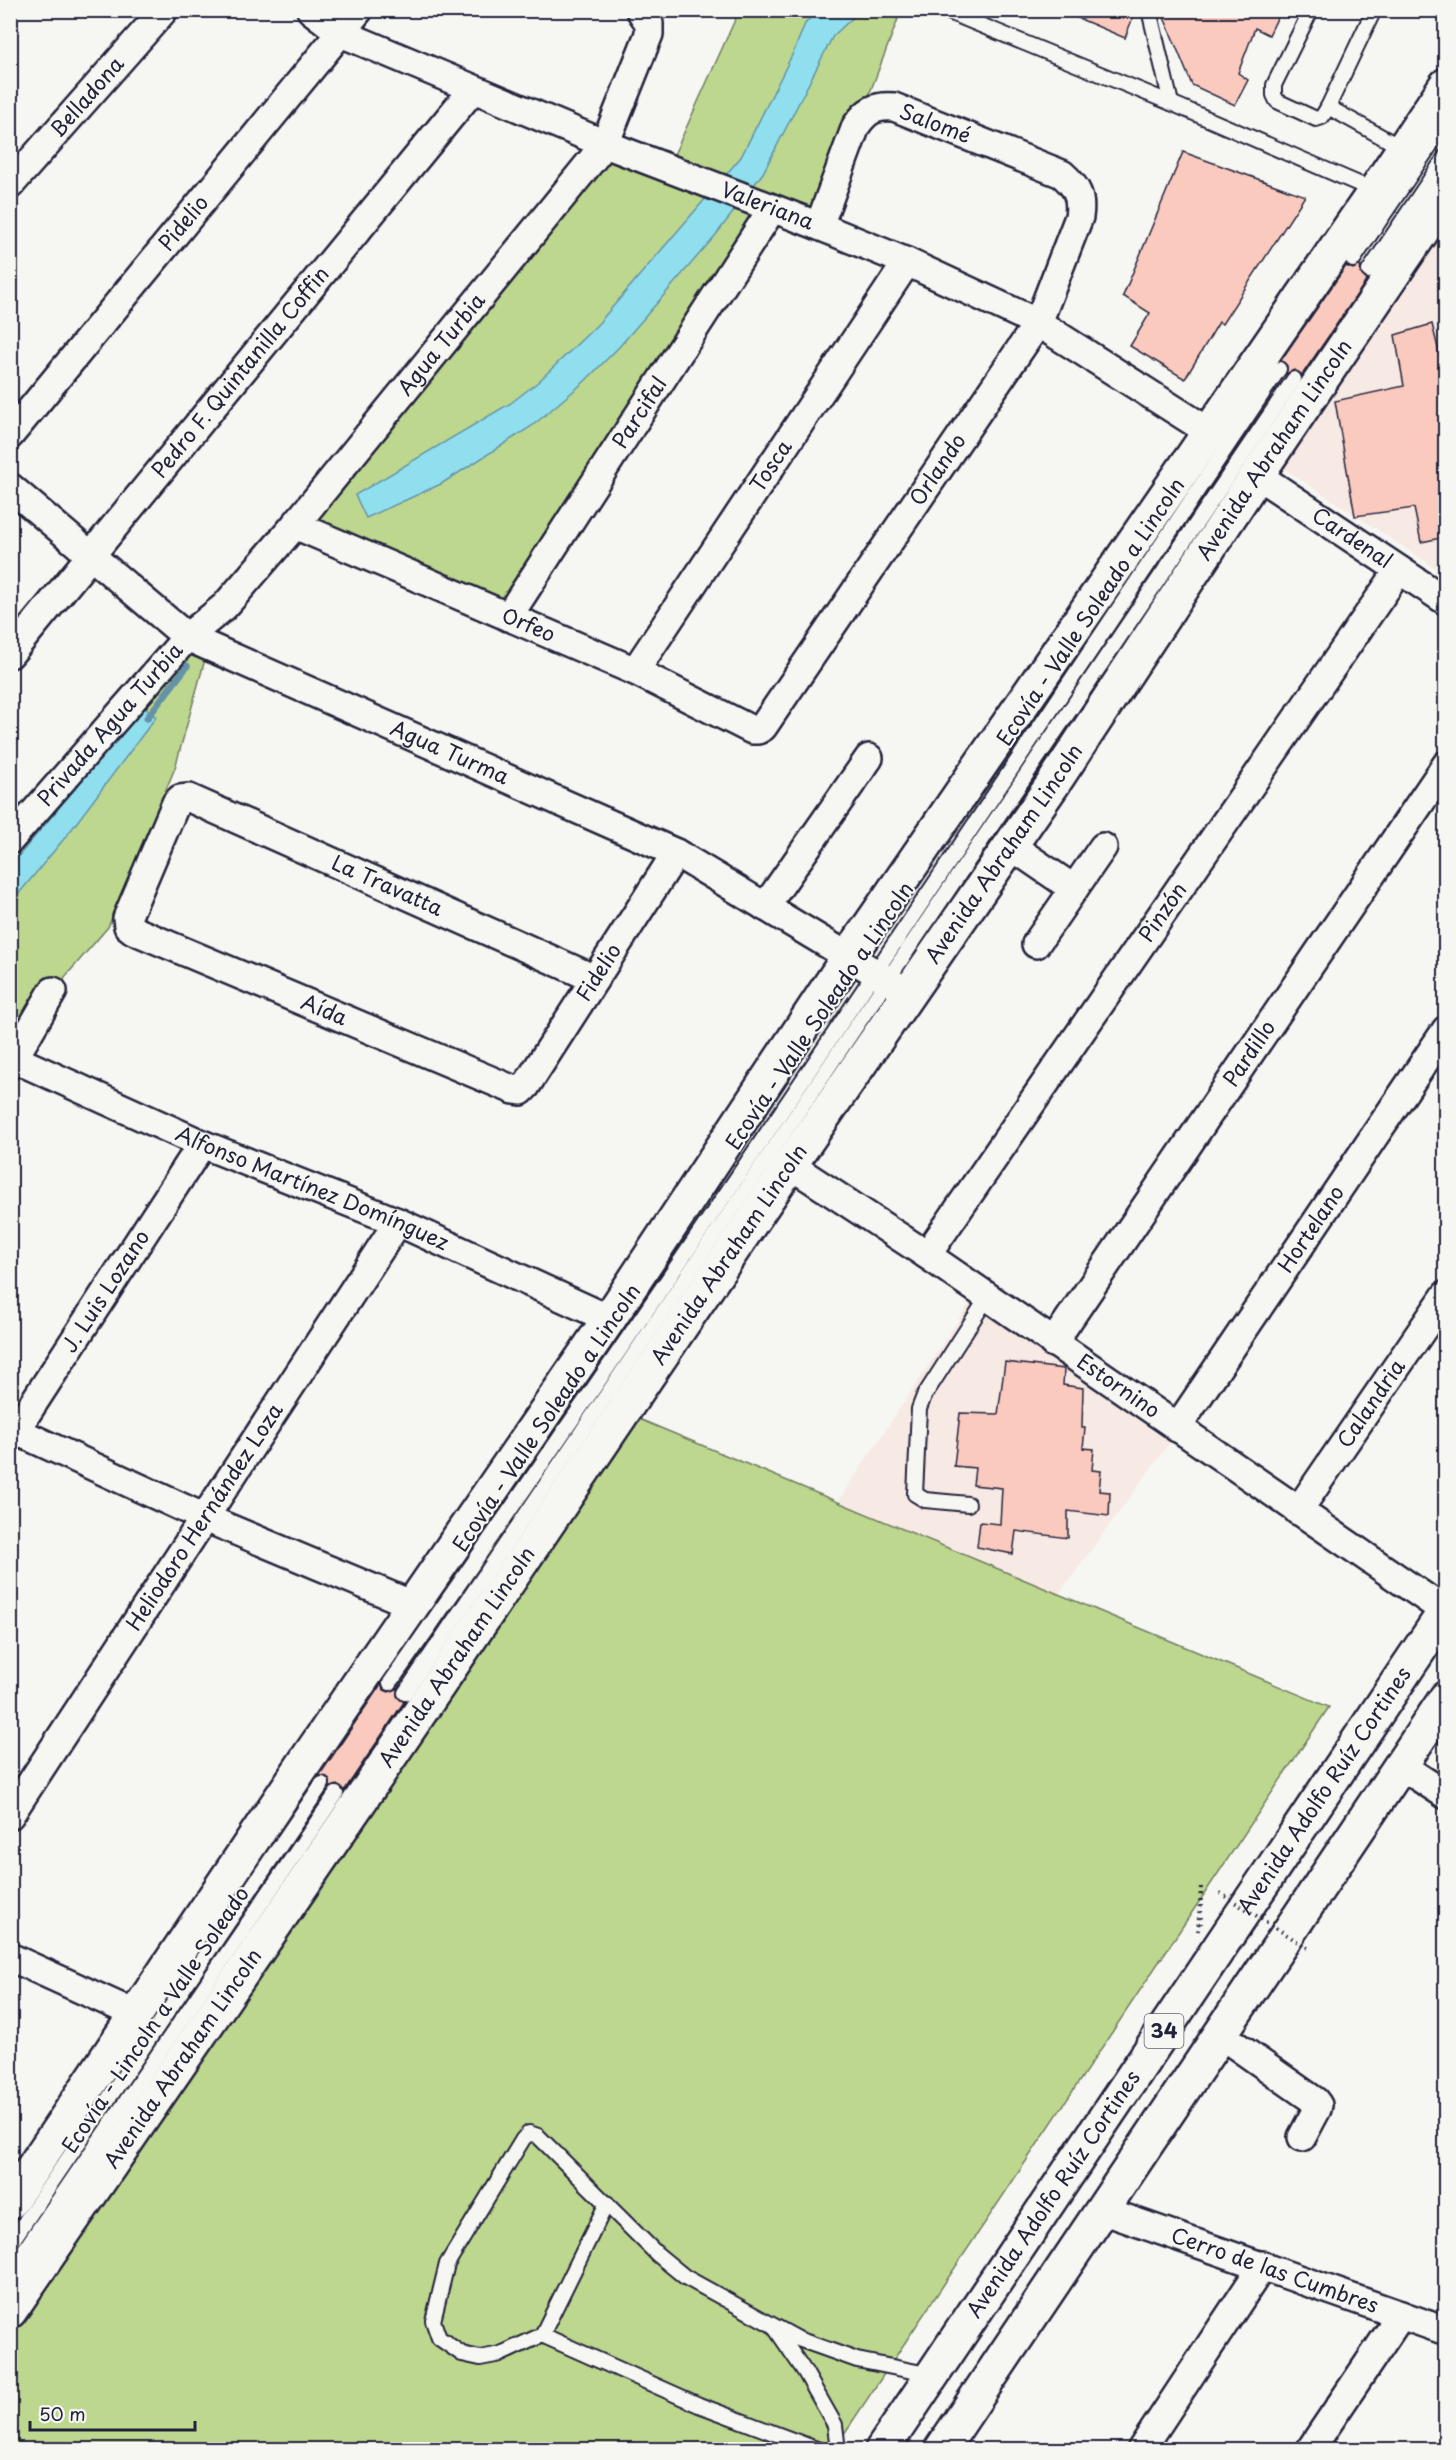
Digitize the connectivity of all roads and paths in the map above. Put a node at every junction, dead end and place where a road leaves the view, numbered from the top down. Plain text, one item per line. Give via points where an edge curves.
1 (164, 10) edge
2 (311, 10) edge
3 (359, 10) edge
4 (944, 10) edge
5 (1149, 10) edge
6 (1311, 10) edge
7 (1374, 10) edge
8 (645, 17) edge
9 (340, 33) junction
10 (1446, 85) edge
11 (473, 89) junction
12 (1171, 103) junction
13 (1328, 107) junction
14 (1446, 122) edge
15 (605, 144) junction
16 (1402, 148) junction
17 (1446, 156) edge
18 (10, 185) edge
19 (1375, 191) junction
20 (1079, 192) joint
21 (1446, 196) edge
22 (772, 209) junction
23 (819, 226) junction
24 (1353, 260) dead end
25 (907, 262) junction
26 (1369, 271) dead end
27 (1038, 323) junction
28 (1279, 369) dead end
29 (1294, 380) dead end
30 (1208, 431) junction
31 (10, 435) edge
32 (1257, 475) junction
33 (10, 487) edge
34 (295, 525) junction
35 (93, 554) junction
36 (1399, 570) junction
37 (1446, 601) edge
38 (508, 616) junction
39 (187, 637) junction
40 (10, 654) edge
41 (635, 671) junction
42 (758, 730) joint
43 (869, 758) dead end
44 (1446, 765) edge
45 (180, 799) joint
46 (10, 840) edge
47 (1011, 846) junction
48 (1103, 847) dead end
49 (676, 853) junction
50 (1074, 889) junction
51 (765, 906) junction
52 (1036, 944) dead end
53 (880, 975) junction
54 (595, 979) junction
55 (53, 992) dead end
56 (1446, 1030) edge
57 (13, 1062) edge
58 (521, 1090) joint
59 (202, 1144) junction
60 (790, 1165) junction
61 (398, 1222) junction
62 (927, 1256) junction
63 (1446, 1295) edge
64 (987, 1298) junction
65 (609, 1319) junction
66 (1053, 1343) junction
67 (1177, 1428) junction
68 (12, 1433) edge
69 (968, 1504) dead end
70 (1298, 1511) junction
71 (205, 1518) junction
72 (413, 1605) junction
73 (1445, 1610) edge
74 (390, 1683) dead end
75 (405, 1693) dead end
76 (1446, 1698) edge
77 (1400, 1765) junction
78 (322, 1785) dead end
79 (336, 1794) dead end
80 (1446, 1795) edge
81 (10, 1815) edge
82 (1220, 1893) dead end
83 (1311, 1950) dead end
84 (10, 1957) edge
85 (135, 2014) junction
86 (1221, 2035) junction
87 (1302, 2137) dead end
88 (10, 2202) edge
89 (607, 2203) junction
90 (1102, 2210) junction
91 (10, 2244) edge
92 (1263, 2265) junction
93 (10, 2271) edge
94 (10, 2311) edge
95 (1401, 2315) junction
96 (773, 2325) junction
97 (1446, 2331) edge
98 (542, 2335) junction
99 (932, 2376) junction
100 (819, 2450) edge
101 (838, 2450) edge
102 (882, 2450) edge
103 (941, 2450) edge
104 (1141, 2450) edge
105 (1310, 2450) edge

1 - 18 street, Belladona
2 - 9 street, Valeriana
3 - 9 street, Pidelio
4 - 12 lane
5 - 12 lane
6 - 13 lane via 1273,90 1277,101 1316,119
7 - 13 lane
8 - 15 street, Agua Turbia via 649,34
9 - 11 street, Valeriana
9 - 31 street, Pidelio
10 - 16 main road
11 - 15 street, Valeriana
11 - 35 street, Pedro F. Quintanilla Coffin
12 - 19 lane
13 - 16 lane
14 - 24 lane
15 - 22 street, Valeriana
15 - 34 street, Agua Turbia
16 - 19 main road
17 - 26 lane
19 - 30 main road
20 - 23 street, Salomé via 1062,174 894,107 882,106 862,116 856,126
20 - 27 street, Orlando via 1079,217
21 - 32 main road, Avenida Abraham Lincoln
22 - 23 street, Valeriana
22 - 38 street, Parcifal
23 - 25 street, Valeriana
25 - 27 street, Valeriana
25 - 41 street, Tosca
27 - 30 street, Valeriana
27 - 42 street, Orlando
28 - 53 lane, Ecovía - Valle Soleado a Lincoln
29 - 53 lane
30 - 53 main road
32 - 36 street, Cardenal
32 - 47 main road, Avenida Abraham Lincoln
33 - 35 street, Agua Turma
34 - 38 street, Orfeo
34 - 39 street, Agua Turbia via 225,606
35 - 39 street, Agua Turma
35 - 40 street, Pedro F. Quintanilla Coffin
36 - 37 street, Cardenal
36 - 62 street, Pinzón
38 - 41 street, Orfeo
39 - 46 street, Privada Agua Turbia
39 - 49 street, Agua Turma
41 - 42 street, Orfeo
43 - 51 street
44 - 66 street, Pardillo
45 - 54 street, La Travatta via 189,798
45 - 58 street, Aída via 127,918 128,926 503,1086
47 - 50 street
47 - 53 main road, Avenida Abraham Lincoln
48 - 50 street
49 - 51 street, Agua Turma
49 - 54 street, Fidelio
50 - 52 street
51 - 53 street, Agua Turma
53 - 60 main road, Avenida Abraham Lincoln
53 - 65 main road
53 - 74 lane, Ecovía - Valle Soleado a Lincoln
53 - 75 lane
54 - 58 street, Fidelio
55 - 57 street
56 - 67 street, Hortelano
57 - 59 street, Alfonso Martínez Domínguez
59 - 61 street, Alfonso Martínez Domínguez
59 - 68 street, J. Luis Lozano
60 - 62 street, Estornino
60 - 94 main road, Avenida Abraham Lincoln
61 - 65 street, Alfonso Martínez Domínguez
61 - 71 street, Heliodoro Hernández Loza
62 - 64 street, Estornino
63 - 70 street, Calandria
64 - 66 street, Estornino
64 - 69 lane via 919,1409 915,1494 925,1500
65 - 72 main road
66 - 67 street, Estornino
67 - 70 street, Estornino
68 - 71 street
70 - 73 street, Estornino
71 - 72 street
71 - 81 street, Heliodoro Hernández Loza
72 - 85 main road
73 - 99 main road, Avenida Adolfo Ruíz Cortines / 34
76 - 77 main road, 34
77 - 80 street
77 - 86 main road, 34
78 - 91 lane
79 - 93 lane, Ecovía - Lincoln a Valle Soleado
82 - 83 path, bridge
84 - 85 street
85 - 88 main road
86 - 87 street via 1315,2101 1317,2109
86 - 90 main road, 34
89 - 96 lane via 685,2277
89 - 98 lane
89 - 98 lane via 538,2136 529,2133 447,2264 433,2321 439,2338 462,2354 480,2358 501,2354
90 - 92 street, Cerro de las Cumbres
90 - 103 main road, 34
92 - 95 street, Cerro de las Cumbres
92 - 104 street
95 - 97 street, Cerro de las Cumbres
95 - 105 street
96 - 99 lane via 798,2339 857,2360
96 - 101 lane via 835,2425
98 - 100 lane via 699,2405
99 - 102 main road, Avenida Adolfo Ruíz Cortines / 34

